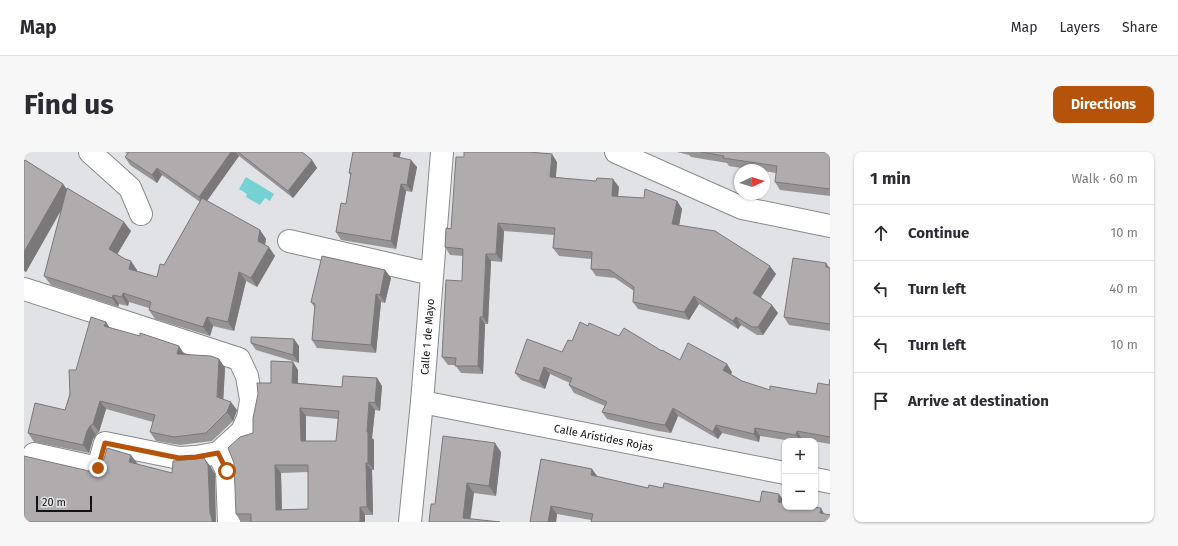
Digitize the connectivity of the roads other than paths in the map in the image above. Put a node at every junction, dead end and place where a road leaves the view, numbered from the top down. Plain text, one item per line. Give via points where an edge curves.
1 (90, 152) edge
2 (442, 152) edge
3 (616, 152) edge
4 (141, 214) dead end
5 (830, 226) edge
6 (290, 241) dead end
7 (432, 274) junction
8 (24, 289) edge
9 (422, 402) junction
10 (218, 453) junction
11 (34, 454) dead end
12 (782, 473) edge
13 (818, 480) edge
14 (830, 482) edge
15 (229, 522) edge
16 (410, 522) edge

1 - 4 street via 130,188
2 - 7 street, Calle 1 de Mayo
3 - 5 street via 742,208
6 - 7 street
7 - 9 street, Calle 1 de Mayo
8 - 10 street via 239,359 247,376 251,400 248,418 242,431
9 - 12 street, Calle Arístides Rojas
9 - 16 street, Calle 1 de Mayo
10 - 11 street via 179,458 105,443 98,468
10 - 15 street via 227,471
13 - 14 street

